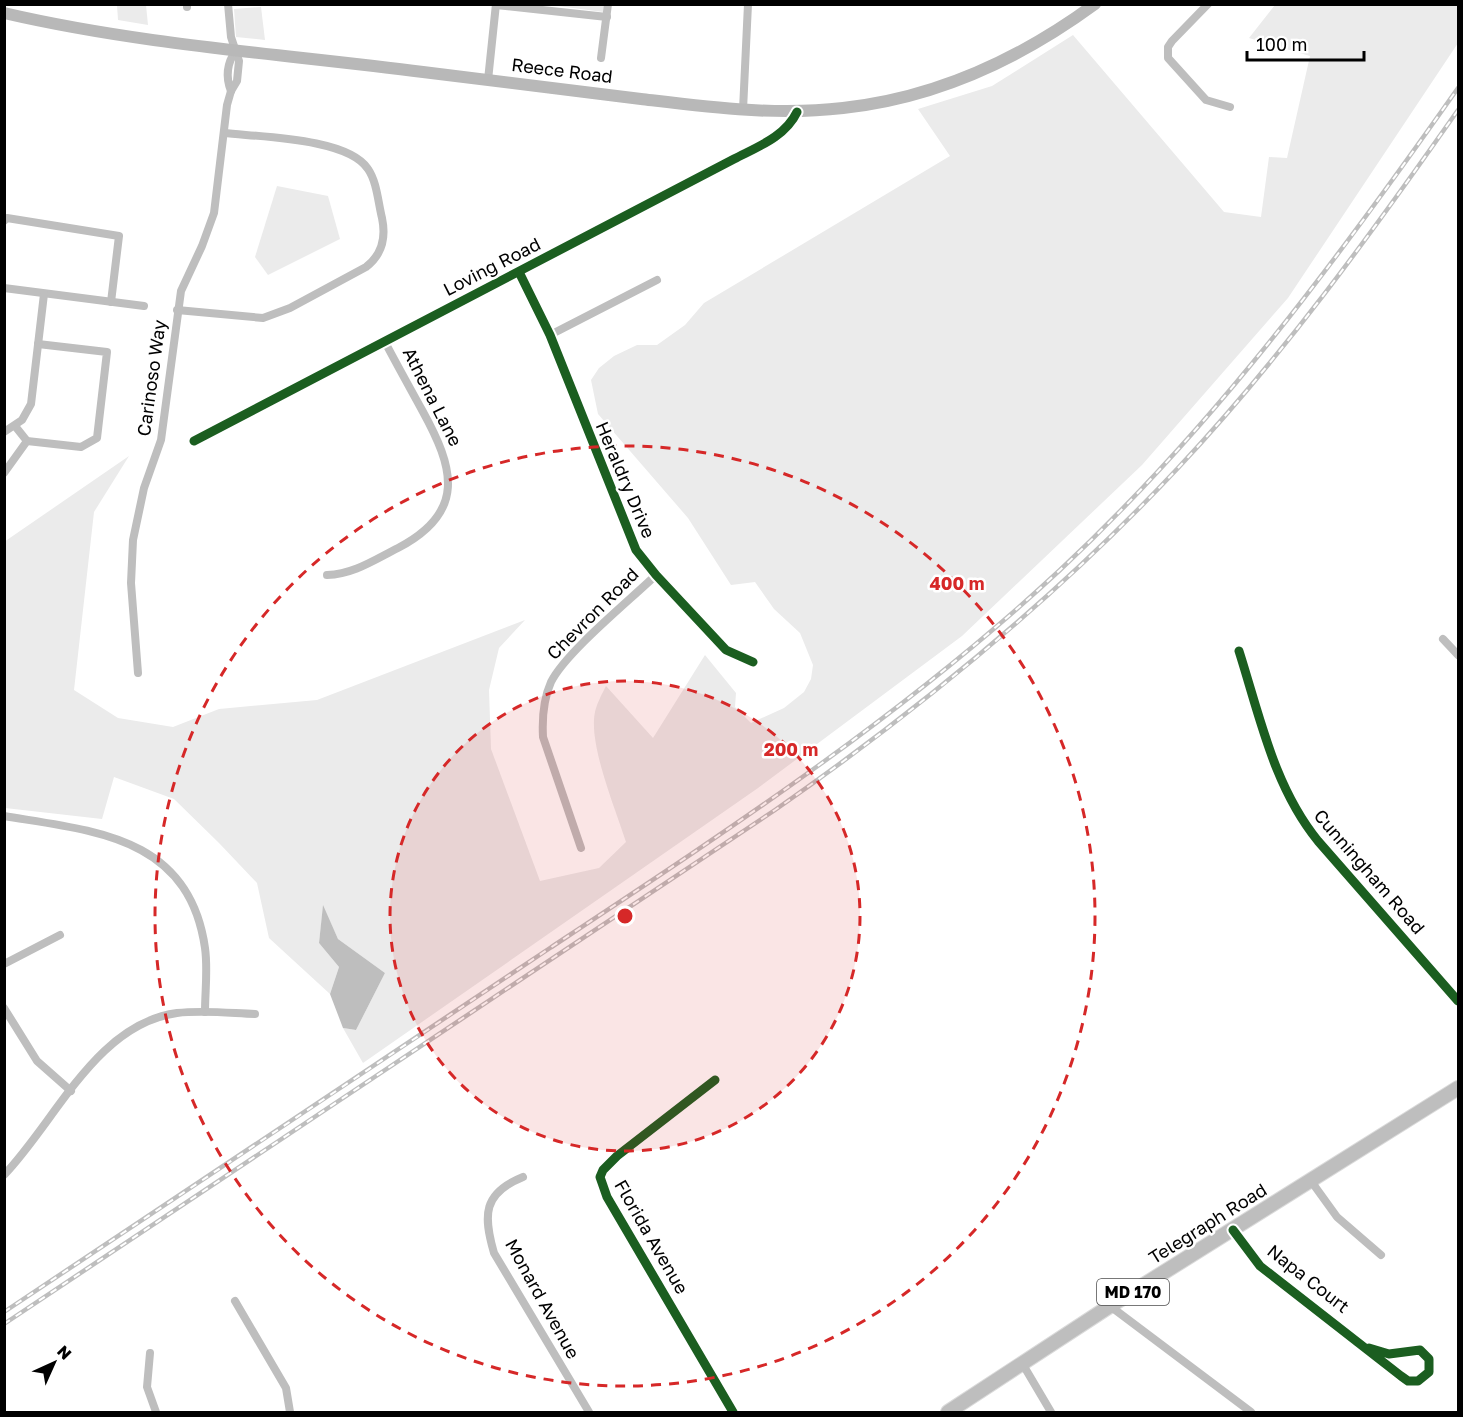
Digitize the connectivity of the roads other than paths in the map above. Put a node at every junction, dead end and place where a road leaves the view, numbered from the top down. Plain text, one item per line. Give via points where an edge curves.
1 (228, 4) edge
2 (608, 4) edge
3 (748, 4) edge
4 (1095, 4) edge
5 (1208, 4) edge
6 (496, 5) edge
7 (4, 13) edge
8 (607, 17) junction
9 (236, 50) junction
10 (601, 58) dead end
11 (488, 80) junction
12 (1230, 107) dead end
13 (742, 110) junction
14 (797, 112) junction
15 (224, 133) junction
16 (4, 221) edge
17 (519, 272) junction
18 (657, 280) dead end
19 (4, 288) edge
20 (44, 294) junction
21 (111, 302) junction
22 (144, 306) dead end
23 (177, 310) junction
24 (550, 335) junction
25 (385, 342) junction
26 (38, 344) junction
27 (15, 426) junction
28 (4, 432) edge
29 (27, 441) junction
30 (194, 441) dead end
31 (4, 473) edge
32 (327, 575) dead end
33 (656, 576) junction
34 (1443, 639) dead end
35 (1239, 651) dead end
36 (1458, 655) edge
37 (753, 662) dead end
38 (138, 673) dead end
39 (4, 816) edge
40 (581, 848) dead end
41 (60, 935) dead end
42 (4, 964) edge
43 (1458, 1001) edge
44 (4, 1008) edge
45 (205, 1012) junction
46 (255, 1014) dead end
47 (714, 1080) dead end
48 (1458, 1088) edge
49 (71, 1090) junction
50 (4, 1175) edge
51 (523, 1177) dead end
52 (1311, 1181) junction
53 (1233, 1230) junction
54 (1381, 1255) dead end
55 (235, 1301) dead end
56 (1110, 1306) junction
57 (1369, 1348) junction
58 (150, 1353) dead end
59 (1022, 1363) junction
60 (156, 1413) edge
61 (290, 1413) edge
62 (589, 1413) edge
63 (733, 1413) edge
64 (948, 1413) edge
65 (1051, 1413) edge
66 (1251, 1413) edge

1 - 9 street, Carinoso Way
2 - 8 street
3 - 13 street
4 - 14 main road, Reece Road via 1019,53 950,84 876,104
5 - 12 street via 1172,41 1168,58 1206,100
6 - 8 street
6 - 11 street
7 - 9 main road, Reece Road via 71,28
8 - 10 street
9 - 11 main road, Reece Road
9 - 15 street, Carinoso Way via 237,81 231,91
11 - 13 main road, Reece Road
13 - 14 main road, Reece Road
14 - 17 street, Loving Road via 779,135
15 - 23 street, Carinoso Way via 214,213 185,277
15 - 23 street via 333,146 355,157 372,176 383,243 377,258 366,267 276,314 248,318
16 - 21 street via 7,218 119,236
17 - 24 street, Heraldry Drive
17 - 25 street, Loving Road
18 - 24 street
19 - 20 street
20 - 21 street
20 - 26 street
21 - 22 street
23 - 38 street, Carinoso Way via 161,440 144,488 133,540 131,583
24 - 33 street, Heraldry Drive via 629,536
25 - 30 street, Loving Road
25 - 32 street, Athena Lane via 444,453 449,477 446,495 433,522 410,542 352,572
26 - 27 street via 31,404
26 - 29 street via 107,352 97,438 81,447
27 - 28 street
27 - 29 street
29 - 31 street
33 - 37 street, Heraldry Drive via 726,650
33 - 40 street, Chevron Road via 567,660 546,695 543,737
34 - 36 street
35 - 43 street, Cunningham Road via 1280,780 1297,814
39 - 45 street via 114,836 146,852 170,872 189,898 203,934
41 - 42 street
44 - 49 street via 32,1055
45 - 46 street
45 - 49 street via 166,1016 135,1028 106,1048
47 - 63 street, Florida Avenue via 617,1156 600,1177
48 - 52 main road, Telegraph Road / MD 170
49 - 50 street
51 - 62 street, Monard Avenue via 504,1184 493,1199 489,1211 494,1253
52 - 53 main road, Telegraph Road / MD 170
52 - 54 street via 1337,1217
53 - 56 main road, Telegraph Road / MD 170
53 - 57 street, Napa Court via 1260,1266
55 - 61 street via 286,1388
56 - 59 main road, Telegraph Road / MD 170
56 - 66 street
57 - 57 street, Napa Court via 1389,1354 1420,1350 1429,1359 1429,1372 1418,1381 1408,1380
58 - 60 street via 147,1387
59 - 64 main road, Telegraph Road / MD 170
59 - 65 street

